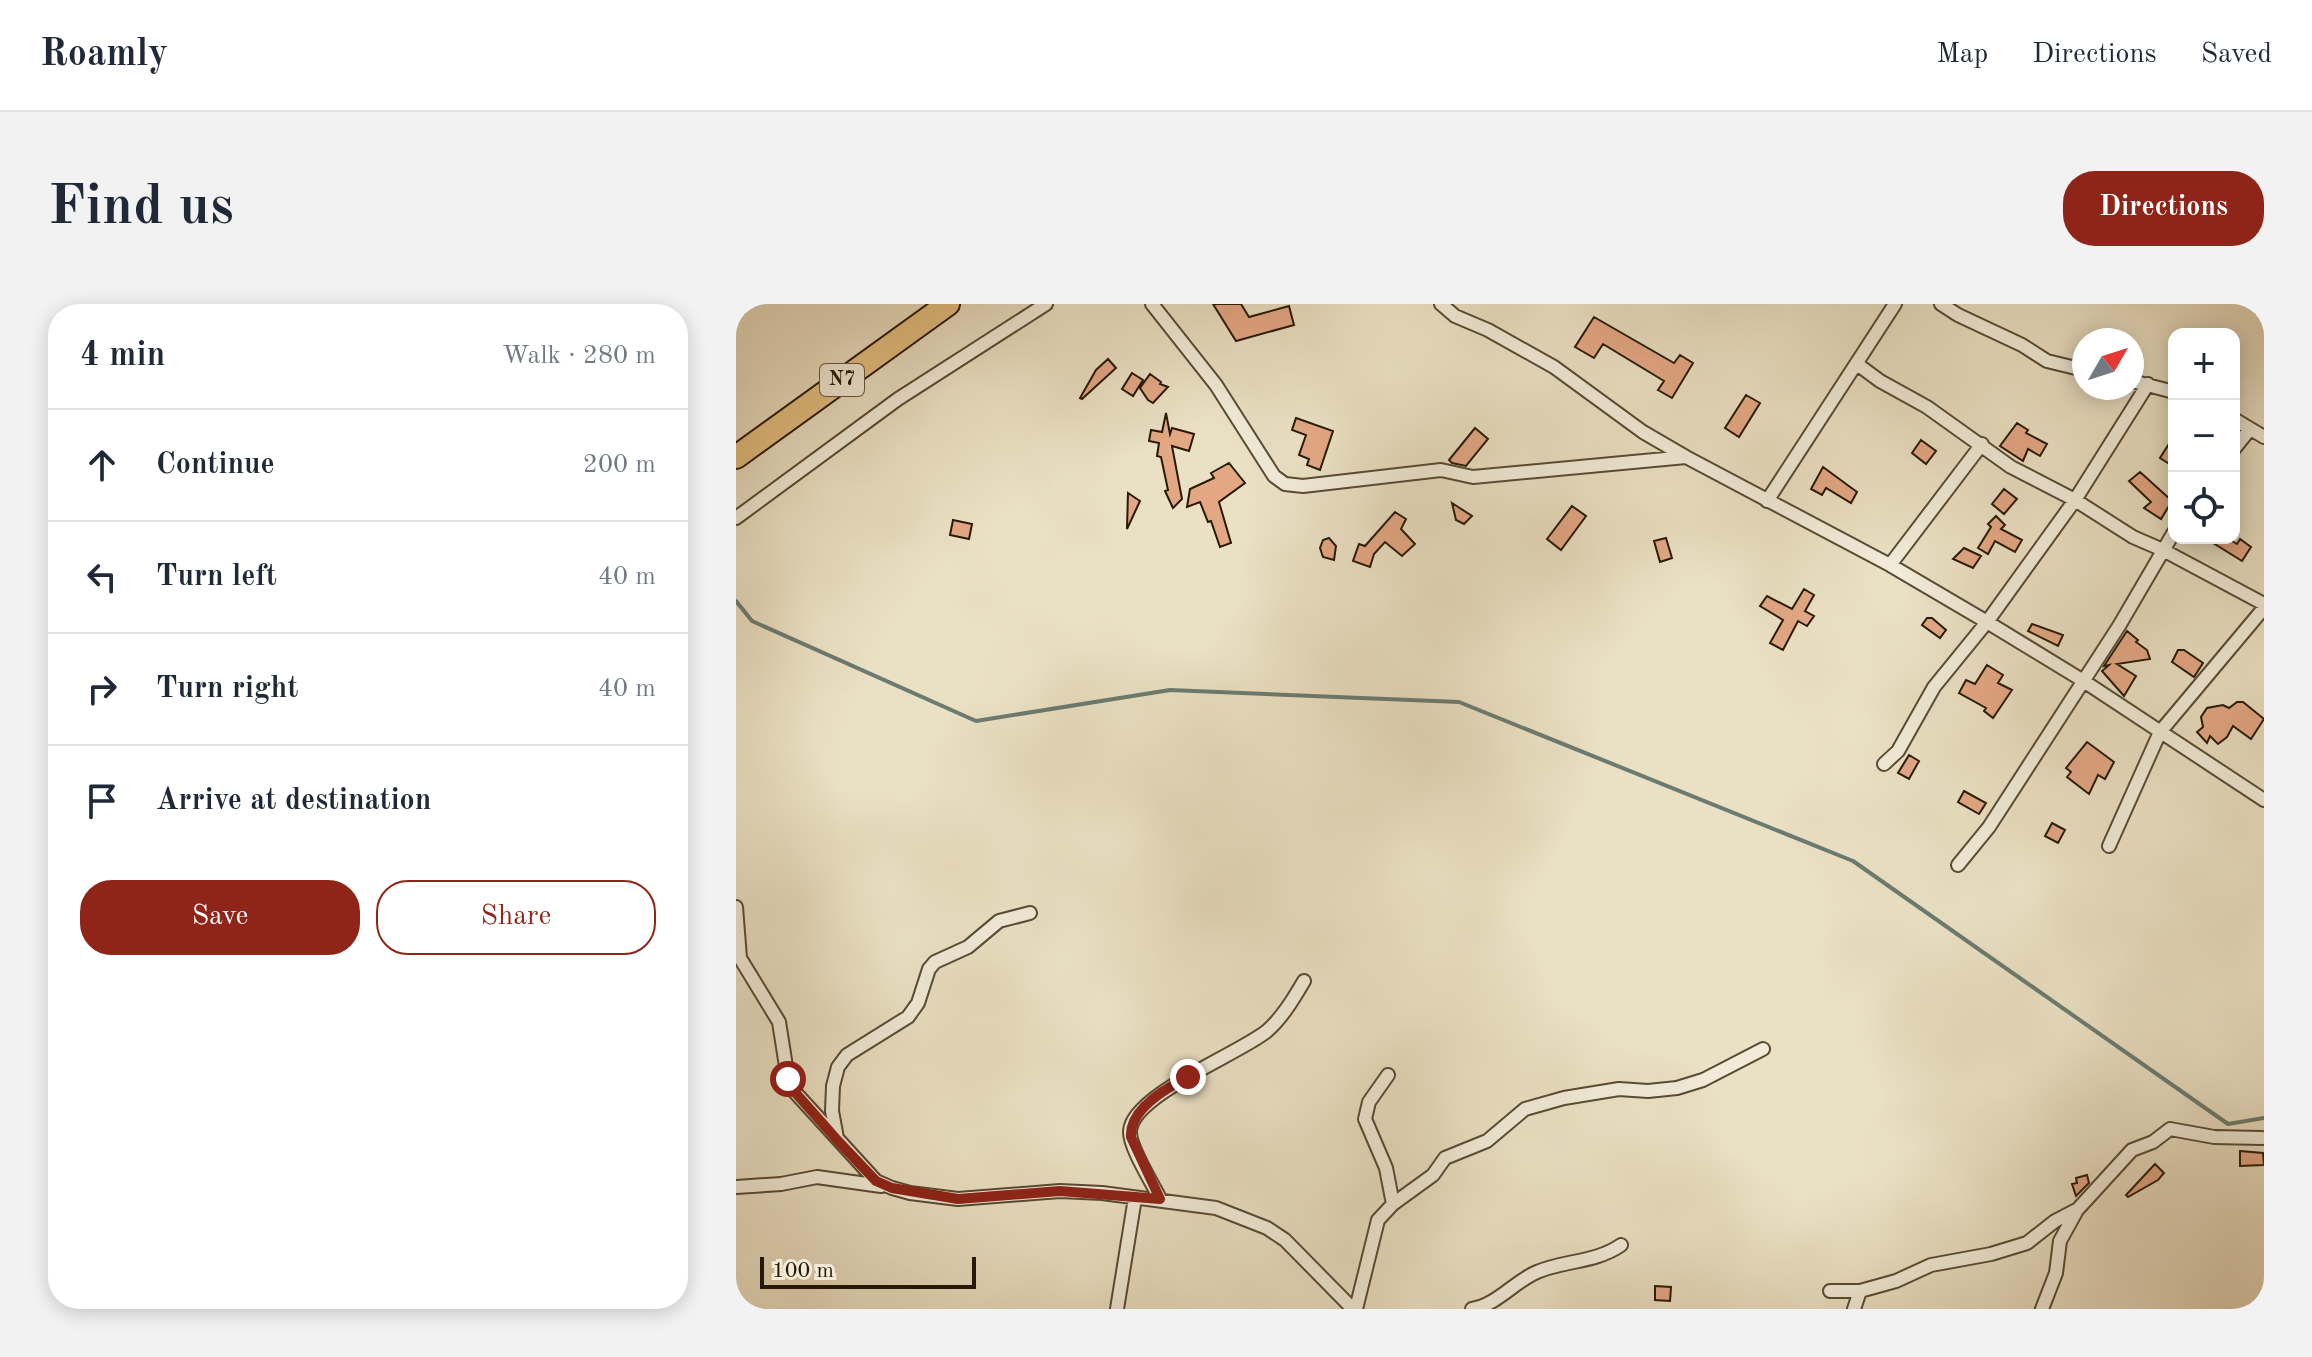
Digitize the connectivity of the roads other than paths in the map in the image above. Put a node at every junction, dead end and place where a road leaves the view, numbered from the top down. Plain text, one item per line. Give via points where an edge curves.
1 (948, 304) edge
2 (1152, 304) edge
3 (1441, 304) edge
4 (1895, 304) edge
5 (1941, 304) edge
6 (1042, 305) edge
7 (1962, 310) edge
8 (1857, 364) junction
9 (2072, 367) edge
10 (2144, 383) edge
11 (2148, 384) junction
12 (2168, 390) edge
13 (2240, 423) edge
14 (2250, 429) junction
15 (2264, 437) edge
16 (2240, 442) edge
17 (1982, 444) junction
18 (736, 457) edge
19 (1686, 457) junction
20 (2075, 500) junction
21 (1767, 501) junction
22 (736, 518) edge
23 (2168, 542) edge
24 (2163, 550) junction
25 (1890, 565) junction
26 (2264, 606) edge
27 (1987, 622) junction
28 (2082, 680) junction
29 (2160, 732) junction
30 (1884, 764) dead end
31 (2264, 800) edge
32 (2109, 846) dead end
33 (1958, 865) dead end
34 (736, 907) edge
35 (1030, 913) dead end
36 (1304, 981) dead end
37 (1763, 1049) dead end
38 (1388, 1075) dead end
39 (2262, 1138) edge
40 (838, 1141) junction
41 (736, 1187) edge
42 (892, 1188) junction
43 (1135, 1198) junction
44 (1160, 1199) junction
45 (1393, 1204) junction
46 (2078, 1209) junction
47 (1621, 1245) dead end
48 (1830, 1291) dead end
49 (1860, 1291) junction
50 (1117, 1309) edge
51 (1355, 1309) edge
52 (1472, 1309) edge
53 (1854, 1309) edge
54 (2042, 1309) edge

1 - 18 highway, N7
2 - 19 street via 1216,385 1274,476 1285,484 1441,470 1473,477
3 - 19 street via 1554,367
4 - 8 street
5 - 7 street
6 - 22 street via 898,399
7 - 9 street via 2047,361
8 - 17 street
8 - 21 street
10 - 11 street
11 - 12 street
11 - 20 street
13 - 14 street
14 - 15 street
14 - 16 street
17 - 20 street via 2011,467
17 - 25 street
19 - 21 street
20 - 24 street
20 - 27 street
21 - 25 street
23 - 24 street
24 - 26 street
24 - 28 street
25 - 27 street
26 - 29 street
27 - 28 street
27 - 30 street via 1934,687 1898,751
28 - 29 street
28 - 33 street via 1989,827
29 - 31 street
29 - 32 street
34 - 40 street via 740,958 779,1022 788,1079
35 - 40 street via 999,921 968,947 935,962 908,1017 847,1055 833,1086
36 - 44 street via 1267,1031 1175,1083 1138,1113 1131,1137
37 - 45 street via 1677,1088 1619,1089 1525,1109 1487,1141 1445,1158 1424,1184
38 - 45 street via 1369,1102 1365,1119 1386,1168
39 - 46 street via 2170,1129 2132,1150
40 - 42 street via 876,1181
41 - 42 street via 817,1177
42 - 43 street via 958,1199 1060,1191
43 - 44 street
43 - 50 street
44 - 51 street via 1216,1208 1267,1228
45 - 51 street via 1372,1234
46 - 49 street via 2027,1243 1931,1265
46 - 54 street via 2060,1241 2056,1273
47 - 52 street via 1610,1253 1536,1272
48 - 49 street
49 - 53 street

